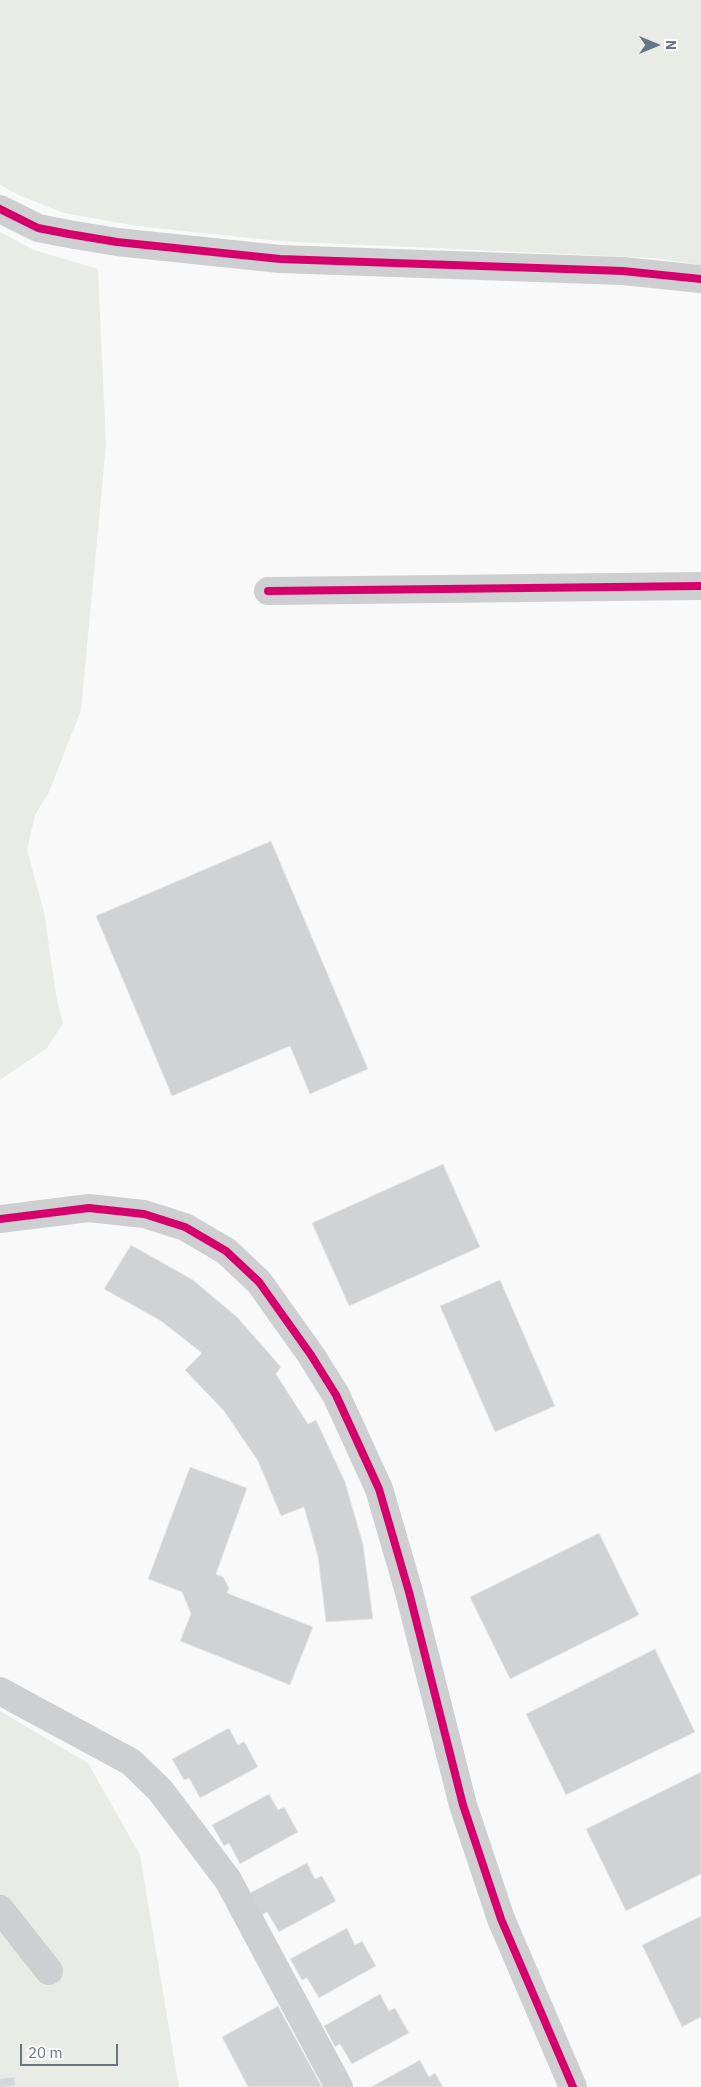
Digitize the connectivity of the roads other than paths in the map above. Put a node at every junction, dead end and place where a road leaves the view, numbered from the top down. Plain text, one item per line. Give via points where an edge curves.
1 (0, 209) edge
2 (701, 279) edge
3 (701, 586) edge
4 (268, 591) dead end
5 (0, 1220) edge
6 (0, 1691) edge
7 (0, 1909) edge
8 (49, 1971) dead end
9 (339, 2087) edge
10 (573, 2087) edge

1 - 2 street via 38,228 69,234 280,259 623,271
3 - 4 street
5 - 10 street via 89,1208 144,1214 185,1227 226,1251 259,1282 311,1355 336,1395 379,1488 410,1592 464,1805 501,1919
6 - 9 street via 131,1762 160,1790 228,1880
7 - 8 street

